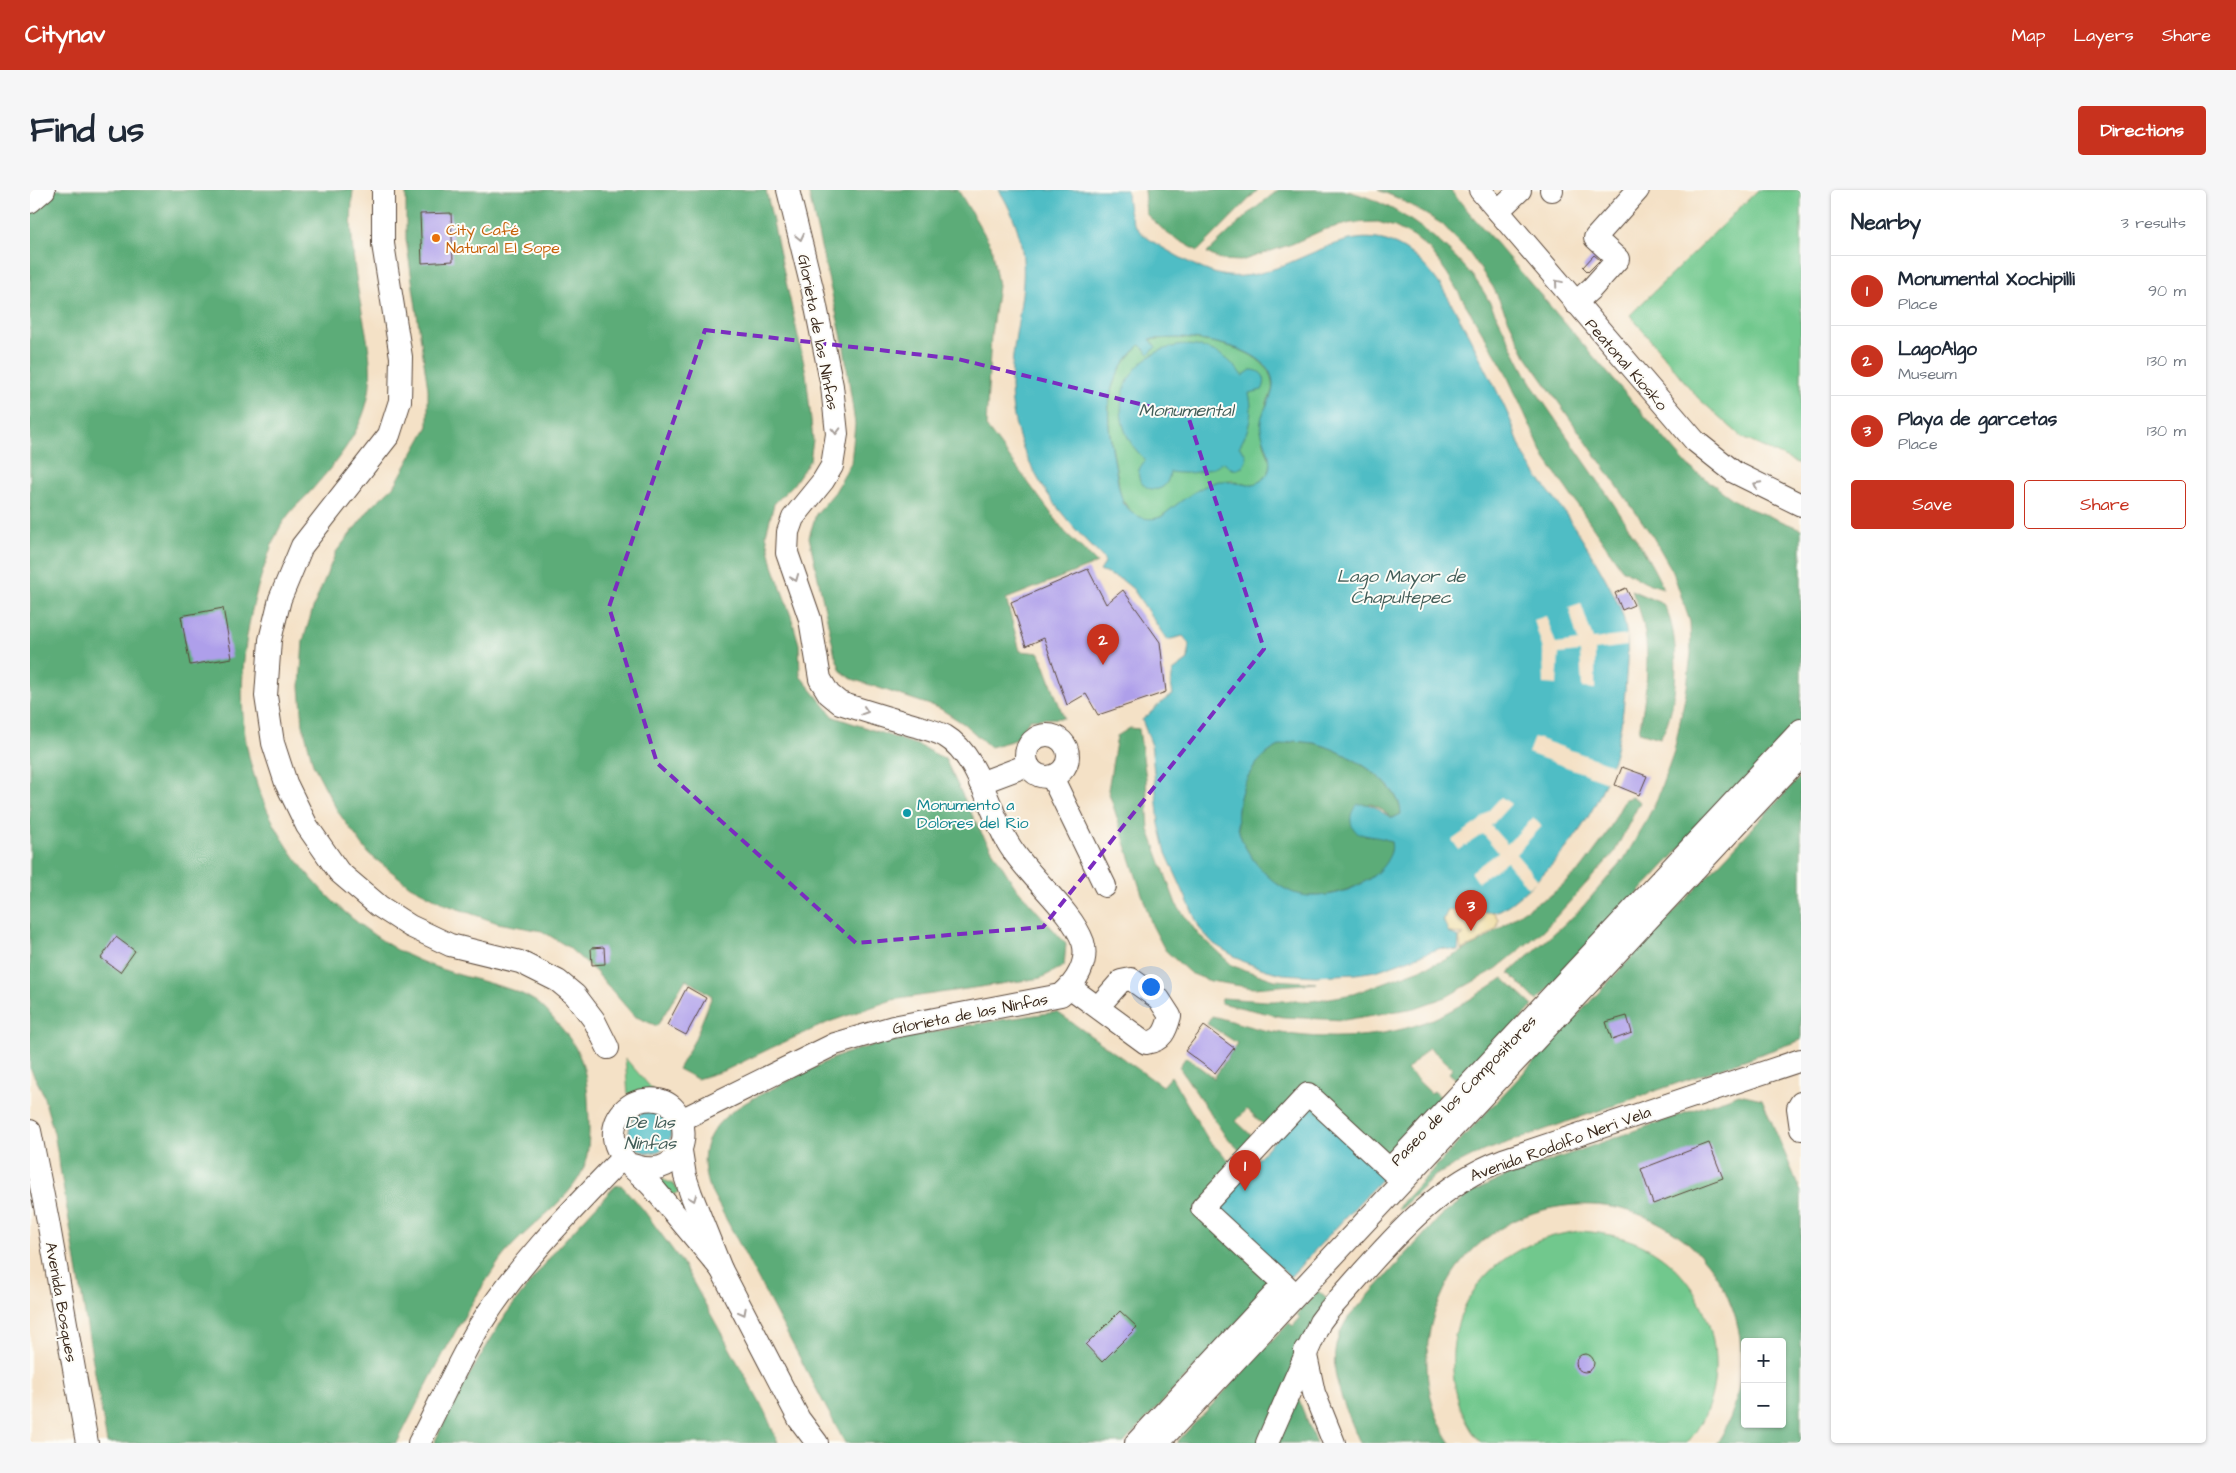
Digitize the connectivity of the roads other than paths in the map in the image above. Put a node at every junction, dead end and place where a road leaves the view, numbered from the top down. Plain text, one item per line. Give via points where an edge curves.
1 (44, 190) edge
2 (383, 190) edge
3 (788, 190) edge
4 (1480, 190) edge
5 (1520, 190) edge
6 (1638, 190) edge
7 (30, 202) edge
8 (1498, 211) junction
9 (1575, 303) junction
10 (1801, 505) edge
11 (1801, 730) edge
12 (1801, 756) edge
13 (1028, 765) junction
14 (1052, 776) junction
15 (980, 783) junction
16 (1105, 886) dead end
17 (1071, 988) junction
18 (1098, 1007) dead end
19 (608, 1048) dead end
20 (1801, 1060) edge
21 (1801, 1103) edge
22 (681, 1120) junction
23 (1801, 1129) edge
24 (30, 1131) edge
25 (680, 1151) junction
26 (627, 1161) junction
27 (1396, 1175) junction
28 (720, 1269) junction
29 (1290, 1289) junction
30 (1305, 1351) junction
31 (799, 1419) junction
32 (87, 1443) edge
33 (419, 1443) edge
34 (806, 1443) edge
35 (817, 1443) edge
36 (1136, 1443) edge
37 (1158, 1443) edge
38 (1267, 1443) edge
39 (1334, 1443) edge

1 - 7 street
2 - 19 street via 383,244 401,357 400,401 389,436 302,546 280,599 270,640 266,696 273,743 286,783 307,826 339,872 379,906 410,926 450,945 520,962 558,981 575,995 594,1020
3 -> 15 street, Glorieta de las Ninfas via 832,386 837,434 832,466 793,518 788,532 788,553 810,619 820,679 829,694 840,703 945,736 959,747
4 - 8 street, Peatonal Kiosko
5 - 8 street
6 - 9 street via 1595,238 1618,259
9 -> 8 street, Peatonal Kiosko
10 -> 9 street, Peatonal Kiosko via 1713,458 1670,414
11 - 27 street, Paseo de los Compositores
12 - 27 street, Paseo de los Compositores
13 - 14 street via 1039,776
13 - 14 street via 1030,744 1043,735 1051,735 1065,747 1067,759 1061,771
13 - 15 street
14 - 16 street
15 - 17 street, Glorieta de las Ninfas via 1009,845 1020,862 1072,920 1083,944 1084,962
17 - 18 street
17 - 22 street, Glorieta de las Ninfas via 1061,995 1042,1000 893,1026 835,1044
20 - 30 street, Avenida Rodolfo Neri Vela via 1503,1160 1464,1178 1422,1210 1329,1310
21 - 23 street via 1798,1108
22 - 25 street via 685,1135
22 - 26 street via 671,1106 650,1099 622,1111 616,1121 614,1135 616,1147
24 - 32 street, Avenida Bosques
25 - 26 street via 667,1165 656,1169 644,1169
25 -> 28 street via 691,1194
26 - 28 street via 655,1189
26 - 33 street via 532,1254 506,1287 480,1326
27 - 29 street, Paseo de los Compositores
27 - 29 street, Paseo de los Compositores via 1308,1094 1202,1208
28 -> 31 street
29 - 36 street, Paseo de los Compositores
29 - 37 street, Paseo de los Compositores
30 - 38 street, Avenida Rodolfo Neri Vela
30 - 39 street via 1314,1394
31 - 34 street
31 - 35 street

